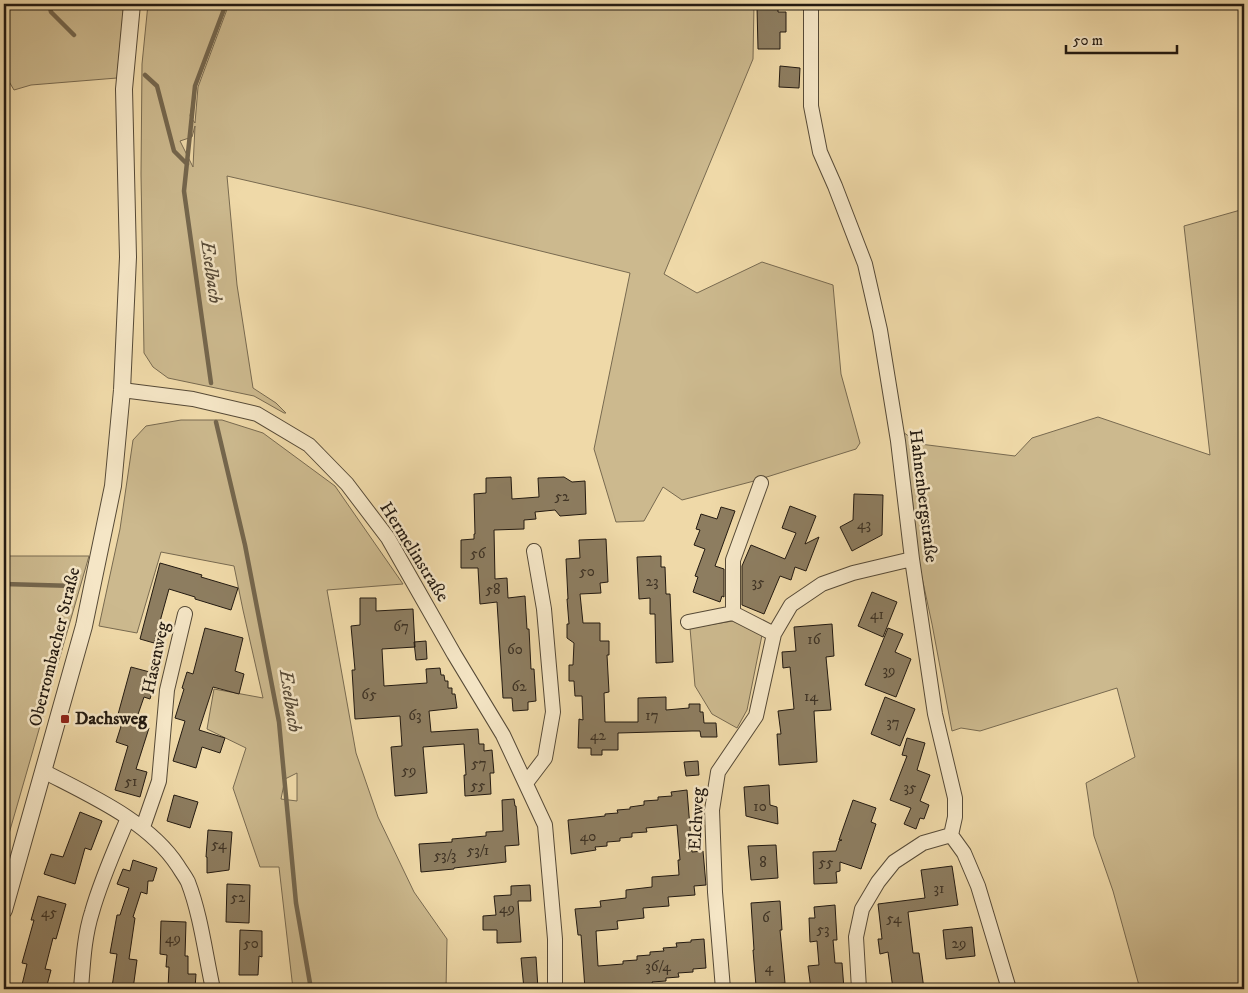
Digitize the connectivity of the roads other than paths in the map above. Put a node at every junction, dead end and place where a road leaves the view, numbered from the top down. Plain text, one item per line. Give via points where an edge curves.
1 (132, 4) edge
2 (811, 4) edge
3 (122, 390) junction
4 (760, 483) dead end
5 (534, 551) dead end
6 (912, 559) junction
7 (733, 613) junction
8 (185, 614) dead end
9 (688, 622) dead end
10 (774, 634) junction
11 (43, 771) junction
12 (526, 783) junction
13 (128, 818) junction
14 (143, 827) junction
15 (951, 835) junction
16 (4, 910) edge
17 (81, 989) edge
18 (213, 989) edge
19 (556, 989) edge
20 (724, 989) edge
21 (859, 989) edge
22 (1009, 989) edge

1 - 3 street, Oberrombacher Straße via 124,89 128,257
2 - 6 street, Hahnenbergstraße via 811,106 820,152 865,264 878,316 898,440
3 - 11 street, Oberrombacher Straße via 113,486 84,626
3 - 12 street, Hermelinstraße via 193,399 258,414 309,446 347,484 388,538 503,735
4 - 7 street via 733,560
5 - 12 street via 544,609 554,712 545,758
6 - 10 street, Elchweg via 822,584 791,605
6 - 15 street, Hahnenbergstraße via 935,714 955,798
7 - 9 street
7 - 10 street
8 - 14 street, Hasenweg via 167,690 159,781
10 - 20 street, Elchweg via 756,716 718,772 712,810
11 - 13 street
11 - 16 street, Oberrombacher Straße
12 - 19 street, Hermelinstraße via 544,825 555,939
13 - 14 street
13 - 17 street via 91,914
14 - 18 street via 173,859 187,880 197,910
15 - 21 street via 923,843 894,862 878,882 862,909 856,937
15 - 22 street via 964,853 978,886

